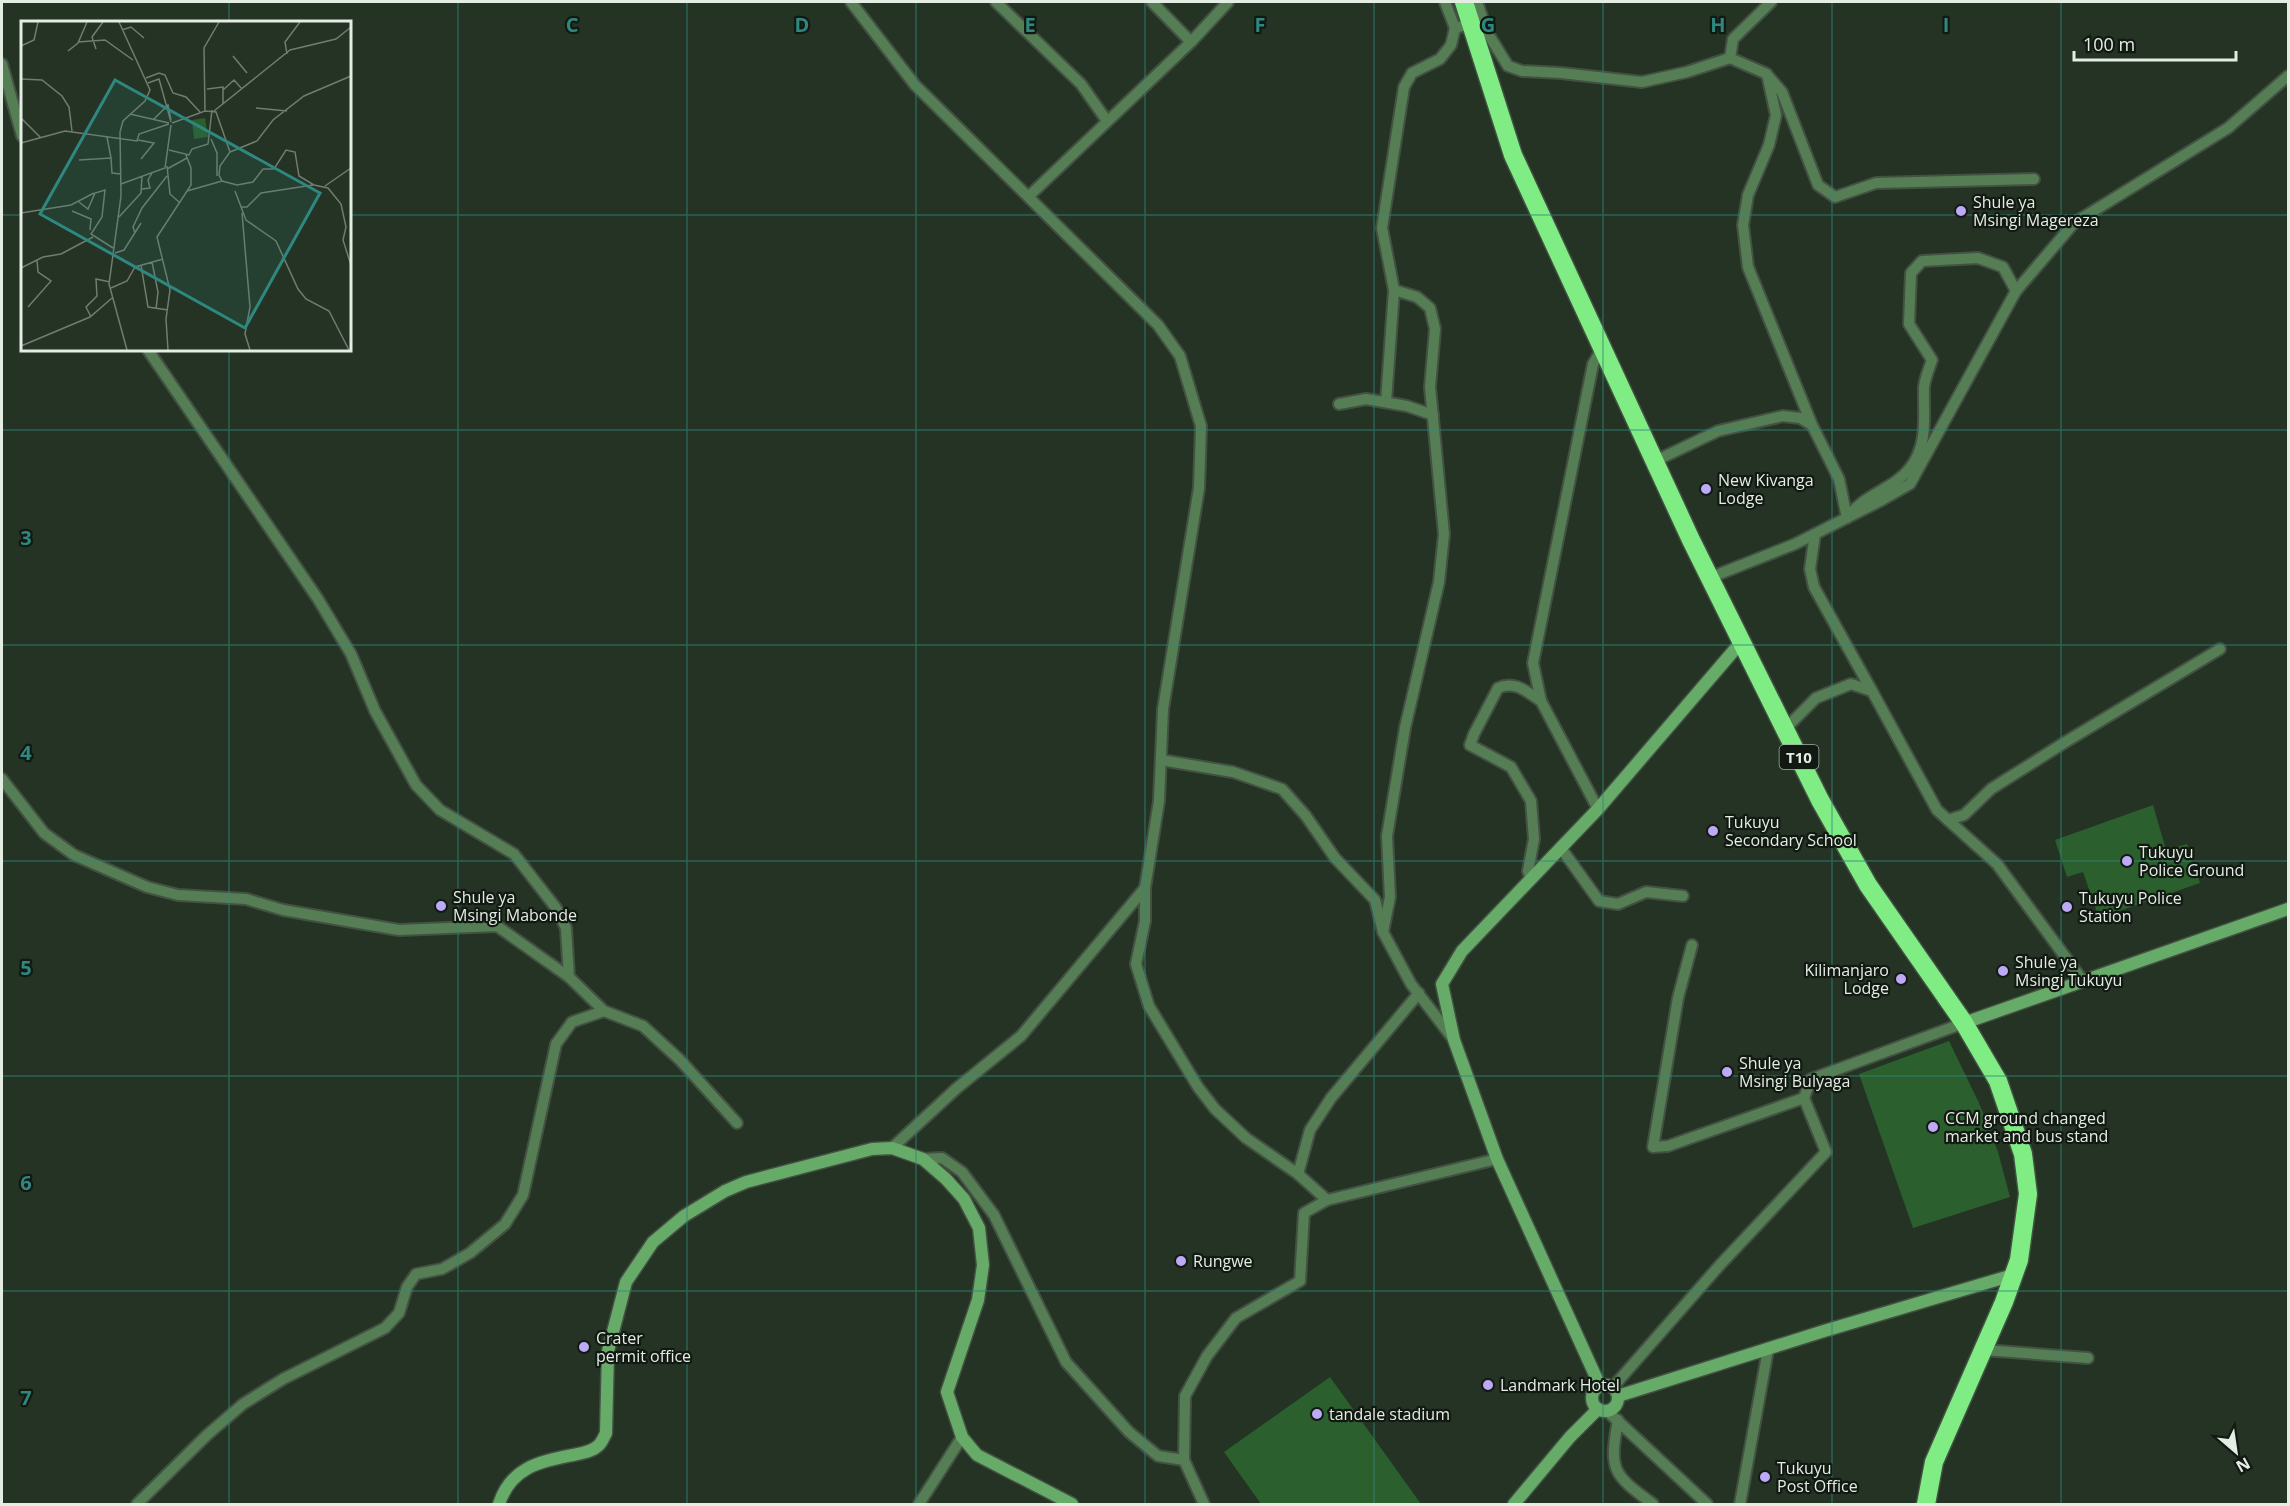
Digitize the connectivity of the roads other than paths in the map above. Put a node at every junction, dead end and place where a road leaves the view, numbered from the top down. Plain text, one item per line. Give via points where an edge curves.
1 (851, 2) edge
2 (996, 2) edge
3 (1152, 2) edge
4 (1228, 2) edge
5 (1445, 2) edge
6 (1464, 2) edge
7 (1477, 2) edge
8 (1771, 2) edge
9 (1463, 26) junction
10 (1191, 42) junction
11 (1730, 58) junction
12 (2, 64) edge
13 (1767, 74) junction
14 (2289, 76) edge
15 (1107, 121) junction
16 (21, 132) edge
17 (2034, 179) dead end
18 (1029, 196) junction
19 (1394, 290) junction
20 (2016, 291) junction
21 (1603, 346) junction
22 (149, 351) edge
23 (1386, 402) junction
24 (1339, 404) dead end
25 (1433, 415) junction
26 (1812, 425) junction
27 (1655, 461) junction
28 (1847, 518) junction
29 (1815, 534) junction
30 (1709, 578) junction
31 (1742, 641) junction
32 (2220, 650) dead end
33 (1872, 691) junction
34 (1541, 701) junction
35 (1785, 729) junction
36 (1161, 760) junction
37 (2, 778) edge
38 (1598, 809) junction
39 (1948, 820) junction
40 (1561, 848) junction
41 (1531, 879) junction
42 (1145, 888) junction
43 (1683, 896) dead end
44 (2289, 909) edge
45 (1383, 932) junction
46 (1692, 945) dead end
47 (569, 977) junction
48 (2083, 981) junction
49 (1419, 993) junction
50 (604, 1011) junction
51 (1964, 1023) junction
52 (1454, 1040) junction
53 (1804, 1098) junction
54 (737, 1123) dead end
55 (892, 1148) junction
56 (923, 1158) junction
57 (1497, 1158) junction
58 (1298, 1174) junction
59 (1327, 1200) junction
60 (2013, 1275) junction
61 (1768, 1350) junction
62 (1984, 1350) junction
63 (2088, 1358) dead end
64 (1610, 1390) junction
65 (1602, 1410) junction
66 (1618, 1420) junction
67 (962, 1437) junction
68 (1184, 1460) junction
69 (137, 1504) edge
70 (499, 1504) edge
71 (919, 1504) edge
72 (1071, 1504) edge
73 (1204, 1504) edge
74 (1514, 1504) edge
75 (1653, 1504) edge
76 (1707, 1504) edge
77 (1740, 1504) edge
78 (1926, 1504) edge

1 - 18 street via 915,85
2 - 15 street via 1081,84
3 - 10 street
4 - 10 street
5 - 9 street
6 - 9 highway, T10
7 - 11 street via 1487,32 1508,66 1522,71 1642,82
8 - 11 street via 1733,39
9 - 19 street via 1440,59 1412,73 1404,87 1382,228
9 - 21 highway, T10 via 1513,155
10 - 15 street
11 - 13 street
12 - 16 street
13 - 17 street via 1782,92 1818,185 1835,197 1876,183
13 - 26 street via 1776,115 1744,215 1748,267
14 - 20 street via 2228,128 2074,223
15 - 18 street
18 - 36 street via 1158,325 1180,356 1201,426 1199,488 1163,709
19 - 23 street
19 - 25 street via 1417,297 1430,308 1435,329 1430,387
20 - 28 street via 1910,484
20 - 28 street via 2003,267 1978,258 1922,261 1911,273 1909,324 1932,360 1924,385 1925,438 1911,467 1888,487 1857,505
21 - 27 highway, T10
21 - 34 street via 1593,364 1533,663
22 - 47 street via 318,599 351,654 375,711 416,785 440,810 514,854 556,908 566,928
23 - 24 street via 1366,399
23 - 25 street
25 - 45 street via 1444,534 1439,582 1405,728 1387,836 1390,897
26 - 27 street via 1800,418 1783,416 1718,431
26 - 28 street via 1839,479
27 - 30 highway, T10
28 - 29 street
29 - 30 street
29 - 33 street via 1810,569 1814,587
30 - 31 highway, T10
31 - 35 highway, T10
31 - 38 main road
32 - 39 street via 1991,789 1964,815
33 - 35 street via 1851,684 1816,698
33 - 39 street via 1937,810
34 - 38 street
34 - 41 street via 1518,685 1498,688 1470,745 1511,767 1531,801
35 - 51 highway, T10 via 1868,885
36 - 42 street via 1159,801
36 - 45 street via 1233,772 1282,789 1335,858 1375,900
37 - 47 street via 44,833 74,855 147,887 178,894 246,898 283,910 399,930 497,926
38 - 40 main road
39 - 48 street via 1997,864
40 - 41 main road
40 - 43 street via 1599,901 1618,904 1646,892
41 - 52 main road via 1462,951 1442,984
42 - 55 street via 1021,1036
42 - 58 street via 1145,921 1136,964 1149,1006 1215,1109 1246,1138
44 - 48 main road
45 - 49 street
46 - 53 street via 1678,998 1653,1147 1668,1146
47 - 50 street
48 - 51 main road
49 - 52 street
49 - 58 street via 1326,1106 1310,1130
50 - 54 street via 644,1026
50 - 69 street via 572,1022 556,1044 523,1195 505,1224 461,1259 442,1269 416,1274 407,1287 399,1313 385,1328 283,1379 243,1404
51 - 53 street via 1811,1079
51 - 60 highway, T10 via 1998,1081 2023,1154 2028,1194 2019,1260
52 - 57 main road
53 - 64 street via 1826,1152
55 - 56 main road
55 - 70 main road via 873,1149 746,1182 684,1216 653,1242 626,1282 608,1351 606,1433 600,1445 587,1452 536,1463 519,1474 503,1492
56 - 67 main road via 964,1199 979,1228 983,1265 978,1300 947,1392
56 - 68 street via 942,1158 962,1172 994,1215 1066,1362 1129,1432 1158,1455
57 - 59 street
57 - 64 main road
58 - 59 street
59 - 68 street via 1304,1213 1300,1281 1236,1318 1207,1356 1185,1396
60 - 61 main road
60 - 62 highway, T10
61 - 64 main road
61 - 77 street
62 - 63 street
62 - 78 highway, T10 via 1934,1462
64 - 65 main road via 1614,1407
64 - 65 main road via 1594,1391 1592,1399
65 - 66 street
65 - 74 main road via 1570,1437
66 - 75 street via 1612,1449 1616,1471 1626,1484
66 - 76 street
67 - 71 street
67 - 72 main road via 977,1455
68 - 73 street

